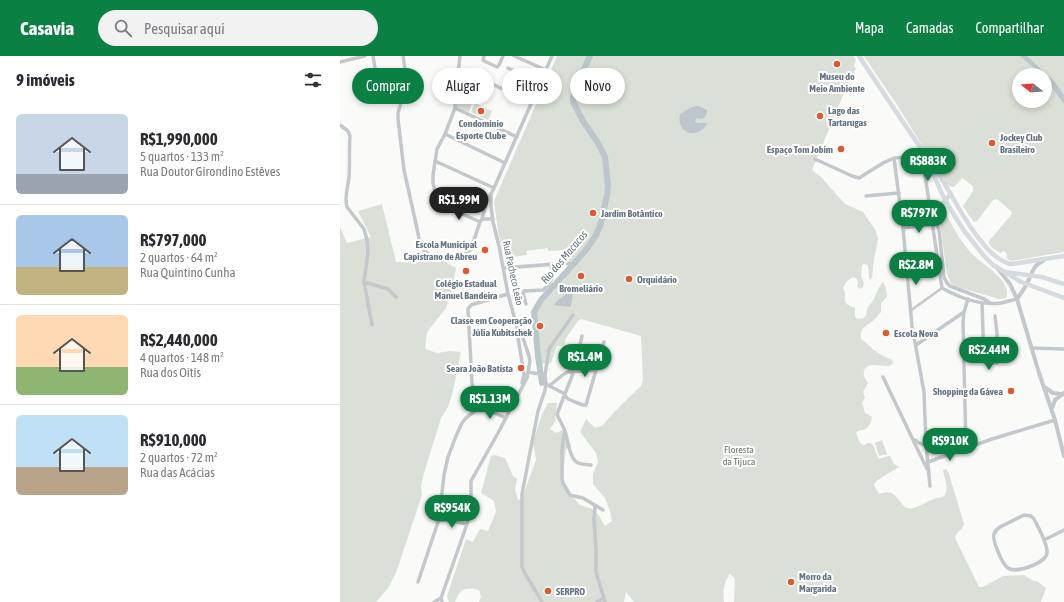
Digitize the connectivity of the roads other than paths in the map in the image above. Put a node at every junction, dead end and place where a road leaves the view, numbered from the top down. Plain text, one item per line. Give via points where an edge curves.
1 (365, 56) edge
2 (373, 56) edge
3 (403, 56) edge
4 (460, 56) edge
5 (484, 56) edge
6 (503, 56) edge
7 (514, 56) edge
8 (552, 56) edge
9 (859, 56) edge
10 (340, 62) edge
11 (375, 68) edge
12 (541, 68) edge
13 (547, 68) edge
14 (532, 104) edge
15 (454, 108) junction
16 (340, 125) edge
17 (445, 134) junction
18 (517, 137) junction
19 (923, 156) junction
20 (894, 158) junction
21 (815, 159) dead end
22 (435, 161) junction
23 (505, 163) junction
24 (494, 188) junction
25 (491, 192) junction
26 (899, 193) junction
27 (951, 194) junction
28 (866, 196) dead end
29 (946, 200) junction
30 (931, 211) junction
31 (493, 219) junction
32 (481, 220) junction
33 (933, 224) junction
34 (903, 228) junction
35 (1064, 256) edge
36 (1048, 259) junction
37 (569, 263) dead end
38 (551, 265) junction
39 (993, 265) junction
40 (503, 268) junction
41 (1005, 272) junction
42 (1031, 275) junction
43 (364, 282) junction
44 (1064, 284) edge
45 (1026, 285) junction
46 (942, 288) junction
47 (508, 294) junction
48 (396, 297) dead end
49 (1064, 298) edge
50 (968, 299) junction
51 (1017, 299) junction
52 (982, 303) junction
53 (990, 303) junction
54 (526, 304) dead end
55 (910, 311) junction
56 (964, 312) junction
57 (573, 315) dead end
58 (995, 316) dead end
59 (954, 319) junction
60 (963, 322) junction
61 (372, 325) dead end
62 (518, 331) junction
63 (582, 336) dead end
64 (604, 342) dead end
65 (916, 345) junction
66 (1031, 348) junction
67 (1064, 349) edge
68 (529, 356) junction
69 (522, 359) junction
70 (524, 368) junction
71 (596, 370) junction
72 (528, 371) junction
73 (574, 371) junction
74 (545, 375) junction
75 (883, 377) dead end
76 (1043, 384) junction
77 (548, 385) junction
78 (1063, 394) edge
79 (564, 396) junction
80 (515, 400) junction
81 (480, 407) junction
82 (1053, 412) junction
83 (506, 418) junction
84 (1055, 420) junction
85 (565, 431) junction
86 (914, 439) junction
87 (926, 444) junction
88 (966, 448) junction
89 (1063, 449) edge
90 (1064, 456) edge
91 (928, 462) junction
92 (591, 465) dead end
93 (928, 470) junction
94 (930, 486) dead end
95 (595, 506) junction
96 (603, 510) dead end
97 (439, 519) junction
98 (467, 524) junction
99 (1064, 530) edge
100 (1044, 540) junction
101 (418, 582) dead end
102 (442, 600) edge
103 (605, 600) edge
104 (434, 602) edge
105 (542, 602) edge
106 (597, 602) edge

1 - 10 street
2 - 11 street
3 - 32 street via 406,82 398,119 404,170 420,244 426,253 432,256 441,258 463,255 471,249
4 - 15 street
5 - 6 street via 484,61 496,66
7 - 12 street
8 - 13 street
9 - 19 main road via 913,136
14 - 18 street
15 - 17 street
15 - 18 street
16 - 43 street via 350,136 346,204 364,228 367,240
17 - 22 street via 437,149
17 - 23 street
18 - 23 street
19 - 20 street
19 - 27 main road
19 - 29 main road
19 - 30 street
20 - 21 street via 859,178
20 - 26 street
22 - 24 street
22 - 32 street via 433,184 441,204
23 - 24 street
24 - 25 street
25 - 31 street, Rua Pacheco Leão
25 - 32 street
26 - 28 street
26 - 34 street
27 - 29 main road
27 - 36 main road via 980,241 1007,264
29 - 30 main road
29 - 39 main road via 975,246
30 - 33 street
31 - 32 street
31 - 40 street, Rua Pacheco Leão
33 - 34 street
33 - 46 street
33 - 53 street via 937,225 939,230 944,277 947,283
34 - 55 street
35 - 36 main road
36 - 42 street via 1036,265
37 - 38 street
38 - 40 street
38 - 54 street via 551,282 543,290 524,291
39 - 41 main road
39 - 51 street via 1010,284
40 - 47 street, Rua Pacheco Leão
41 - 42 main road
41 - 45 main road
42 - 44 main road
42 - 45 street
43 - 48 street via 388,288
43 - 61 street
45 - 49 main road
45 - 51 street
46 - 50 street
46 - 55 street
47 - 62 street, Rua Pacheco Leão
47 - 81 street via 471,305 468,309 472,383
50 - 52 street
50 - 56 street
51 - 53 street
51 - 66 street
52 - 53 street
52 - 58 street via 986,363 998,361
55 - 65 street
56 - 59 street
56 - 60 street
57 - 74 street via 549,349
59 - 60 street
59 - 65 street
60 - 88 street
62 - 68 street, Rua Pacheco Leão via 522,335
62 - 69 street, Rua Pacheco Leão
63 - 73 street
64 - 71 street
65 - 87 street via 924,392
66 - 67 street
66 - 76 street
68 - 69 street via 526,360
68 - 72 street, Rua Pacheco Leão
69 - 70 street, Rua Pacheco Leão
70 - 72 street
70 - 80 street, Rua Pacheco Leão via 523,381
71 - 73 street
71 - 79 street via 586,404
72 - 74 street
72 - 80 street, Rua Pacheco Leão
73 - 77 street via 564,374
73 - 79 street
74 - 77 street
75 - 86 street
76 - 78 street via 1050,392
76 - 82 street
77 - 79 street
77 - 105 street via 538,411 522,494 522,567
78 - 82 street via 1056,398
79 - 85 street via 557,414
80 - 83 street, Rua Pacheco Leão
81 - 83 street
81 - 97 street via 462,423 448,457
82 - 84 street
83 - 98 street, Rua Pacheco Leão via 471,481 471,504
84 - 88 street
84 - 89 street
85 - 92 street via 568,446 576,462
85 - 95 street via 562,450 563,483 570,495 584,498
86 - 87 street
86 - 93 street
87 - 91 street
88 - 91 street
89 - 90 street
91 - 93 street
93 - 94 street
95 - 96 street
95 - 103 street via 596,572
97 - 98 street
97 - 101 street
98 - 102 street, Rua Pacheco Leão
99 - 100 street
100 - 100 street via 1034,519 1024,515 997,529 994,536 1005,564 1008,568 1017,570 1045,558 1047,550
102 - 104 street
103 - 106 street

